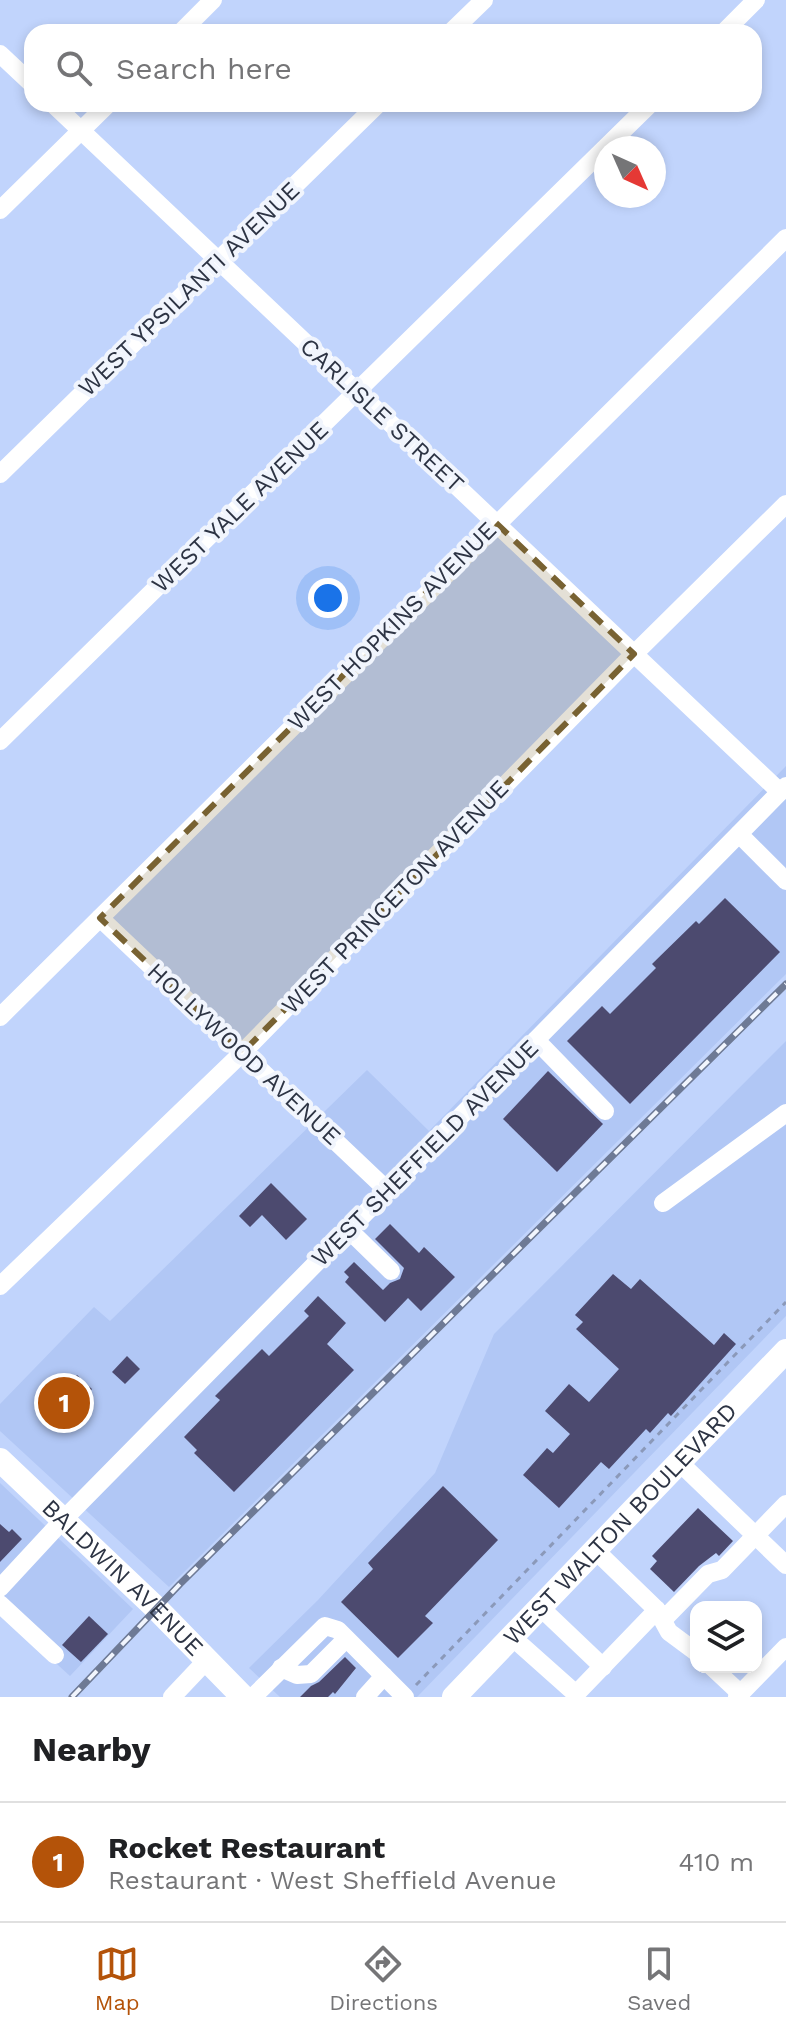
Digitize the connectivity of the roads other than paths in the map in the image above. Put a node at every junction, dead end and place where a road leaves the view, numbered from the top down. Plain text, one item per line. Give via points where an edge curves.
1 (213, 0) edge
2 (484, 0) edge
3 (756, 0) edge
4 (189, 24) edge
5 (459, 24) edge
6 (732, 24) edge
7 (0, 54) edge
8 (24, 76) edge
9 (62, 112) edge
10 (100, 112) edge
11 (370, 112) edge
12 (642, 112) edge
13 (81, 130) junction
14 (0, 210) edge
15 (786, 238) edge
16 (218, 260) junction
17 (357, 392) junction
18 (0, 474) edge
19 (786, 504) edge
20 (496, 523) junction
21 (634, 654) junction
22 (0, 741) edge
23 (783, 789) edge
24 (739, 834) junction
25 (786, 881) edge
26 (100, 918) junction
27 (0, 1017) edge
28 (536, 1040) junction
29 (242, 1053) junction
30 (605, 1111) dead end
31 (786, 1113) edge
32 (388, 1191) junction
33 (663, 1203) dead end
34 (349, 1230) junction
35 (391, 1271) dead end
36 (0, 1286) edge
37 (786, 1351) edge
38 (0, 1460) edge
39 (679, 1462) junction
40 (786, 1504) edge
41 (63, 1520) junction
42 (757, 1536) junction
43 (594, 1549) junction
44 (786, 1565) edge
45 (0, 1588) edge
46 (0, 1604) edge
47 (540, 1607) junction
48 (660, 1615) junction
49 (512, 1637) junction
50 (346, 1639) junction
51 (786, 1647) edge
52 (690, 1648) edge
53 (55, 1655) dead end
54 (206, 1661) junction
55 (603, 1667) junction
56 (281, 1668) junction
57 (718, 1673) edge
58 (384, 1676) junction
59 (739, 1695) edge
60 (172, 1697) edge
61 (243, 1697) edge
62 (253, 1697) edge
63 (365, 1697) edge
64 (405, 1697) edge
65 (454, 1697) edge

1 - 4 street
2 - 5 street
3 - 6 street
7 - 8 street
9 - 13 street, CARLISLE STREET
10 - 13 street
11 - 16 street, WEST YPSILANTI AVENUE
12 - 17 street, WEST YALE AVENUE
13 - 14 street
13 - 16 street, CARLISLE STREET
15 - 20 street, WEST HOPKINS AVENUE
16 - 17 street, CARLISLE STREET
16 - 18 street, WEST YPSILANTI AVENUE
17 - 20 street, CARLISLE STREET
17 - 22 street, WEST YALE AVENUE
19 - 21 street, WEST PRINCETON AVENUE
20 - 21 street, CARLISLE STREET
20 - 26 street, WEST HOPKINS AVENUE
21 - 23 street, CARLISLE STREET
21 - 29 street, WEST PRINCETON AVENUE
23 - 24 street, WEST SHEFFIELD AVENUE
24 - 25 street
24 - 28 street, WEST SHEFFIELD AVENUE
26 - 27 street, WEST HOPKINS AVENUE
26 - 29 street, HOLLYWOOD AVENUE
28 - 30 street
28 - 32 street, WEST SHEFFIELD AVENUE
29 - 32 street, HOLLYWOOD AVENUE
29 - 36 street, WEST PRINCETON AVENUE
31 - 33 street
32 - 34 street, WEST SHEFFIELD AVENUE
34 - 35 street
34 - 41 street, WEST SHEFFIELD AVENUE
37 - 39 main road, WEST WALTON BOULEVARD
38 - 41 main road, BALDWIN AVENUE
39 - 42 street
39 - 43 main road, WEST WALTON BOULEVARD
40 - 42 street
41 - 45 street, WEST SHEFFIELD AVENUE
41 - 54 main road, BALDWIN AVENUE
42 - 44 street
42 - 48 street via 722,1570 708,1574
43 - 47 main road, WEST WALTON BOULEVARD
43 - 48 street
46 - 53 street
47 - 49 main road, WEST WALTON BOULEVARD
47 - 55 street
48 - 52 street via 669,1632
48 - 55 street
49 - 55 street via 576,1694
49 - 65 main road, WEST WALTON BOULEVARD
50 - 56 street via 311,1674
50 - 56 street via 325,1626
50 - 58 street
51 - 59 street
54 - 60 street
54 - 61 main road, BALDWIN AVENUE
56 - 62 street
57 - 59 street
58 - 63 street
58 - 64 street

